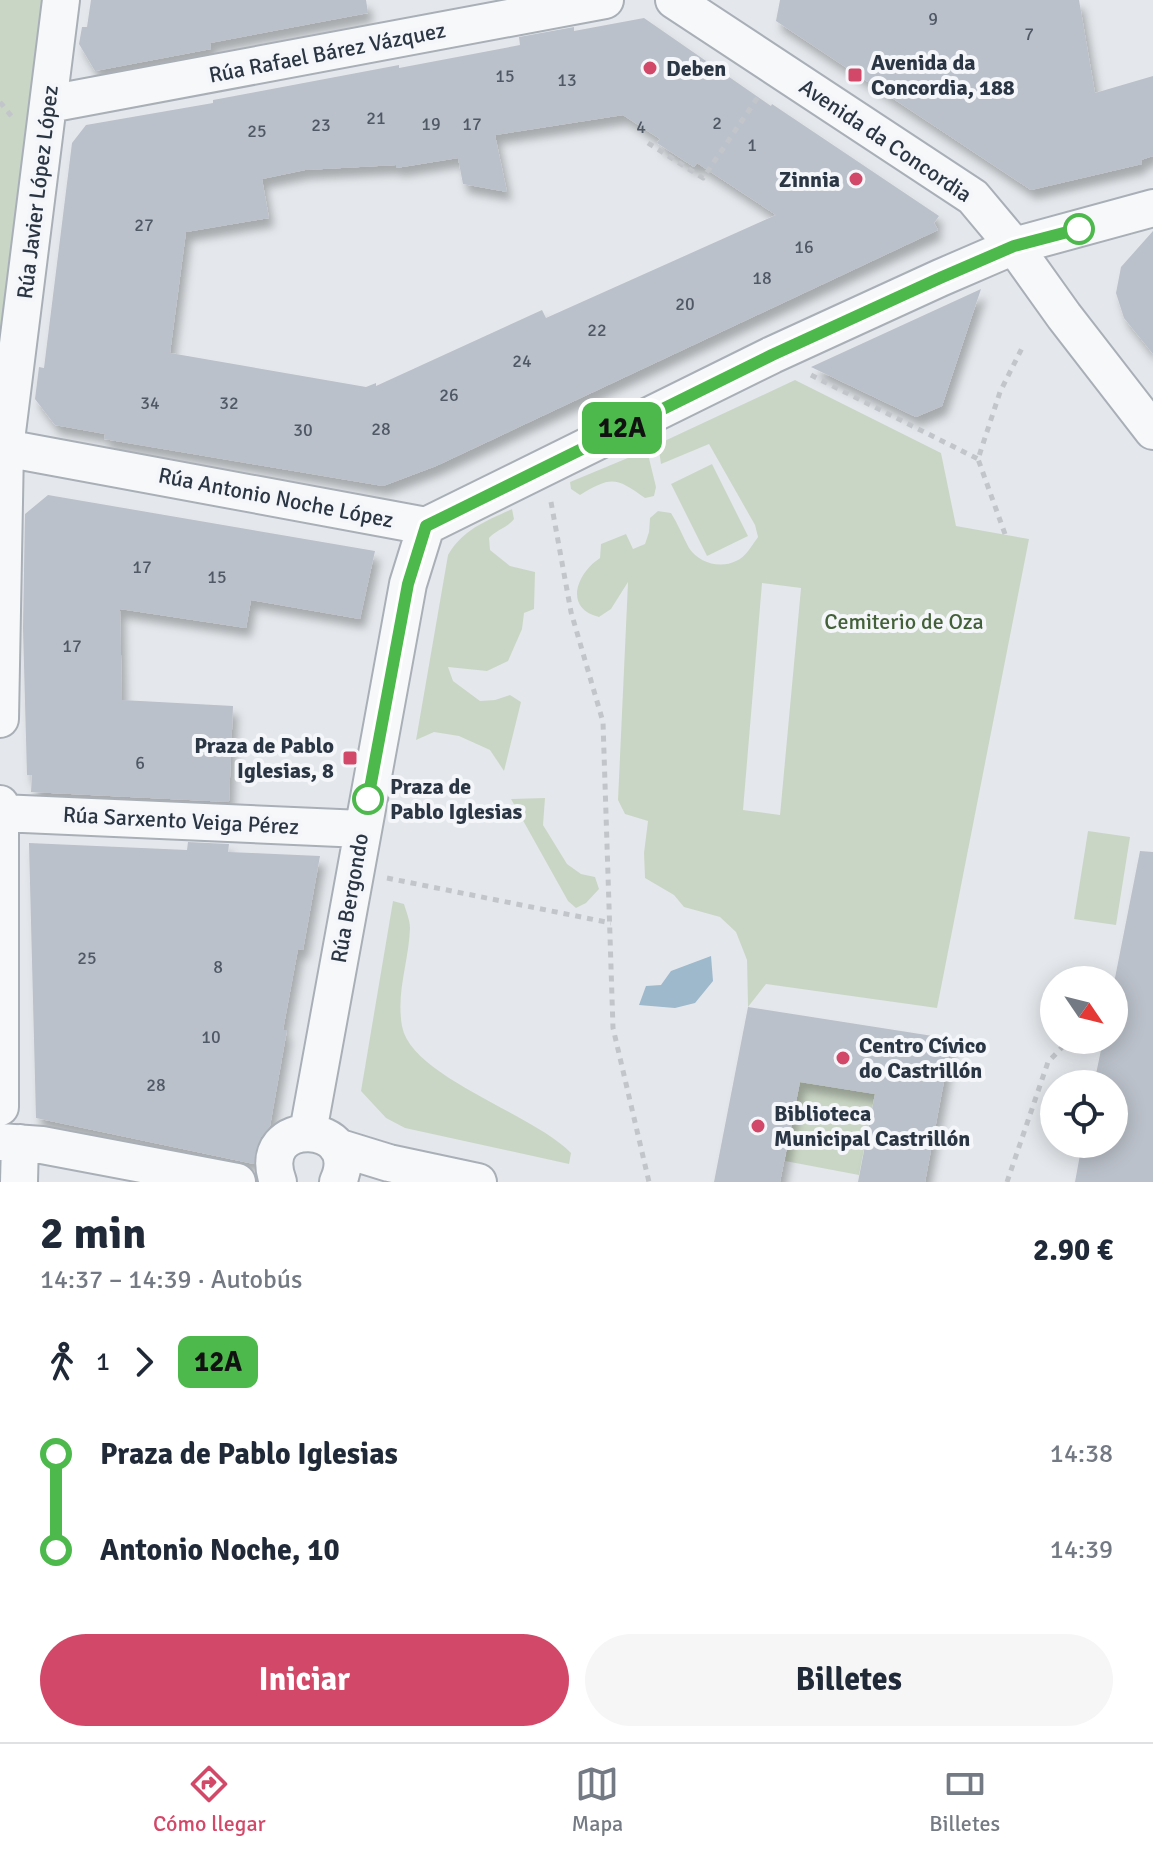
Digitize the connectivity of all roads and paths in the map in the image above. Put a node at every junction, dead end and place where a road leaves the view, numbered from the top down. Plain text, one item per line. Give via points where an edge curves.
1 (61, 0) edge
2 (605, 0) edge
3 (674, 0) edge
4 (777, 67) junction
5 (49, 104) junction
6 (648, 143) dead end
7 (1153, 208) edge
8 (1014, 246) junction
9 (1022, 348) dead end
10 (810, 374) dead end
11 (1153, 431) edge
12 (5, 448) junction
13 (978, 459) junction
14 (549, 492) dead end
15 (426, 526) junction
16 (1005, 534) dead end
17 (0, 719) edge
18 (0, 804) edge
19 (0, 813) edge
20 (362, 829) junction
21 (354, 876) junction
22 (611, 923) junction
23 (1056, 1054) edge
24 (0, 1107) edge
25 (322, 1139) junction
26 (10, 1143) edge
27 (19, 1182) edge
28 (237, 1182) edge
29 (278, 1182) edge
30 (338, 1182) edge
31 (478, 1182) edge
32 (649, 1182) edge
33 (1007, 1182) edge

1 - 5 street, Rúa Javier López López
2 - 5 street, Rúa Rafael Bárez Vázquez
3 - 4 street, Avenida da Concordia
4 - 6 path via 703,178
4 - 8 street, Avenida da Concordia via 973,197
5 - 12 street, Rúa Javier López López
7 - 8 street, Rúa Antonio Noche López
8 - 11 street, Avenida da Concordia
8 - 15 street, Rúa Antonio Noche López via 772,355
9 - 13 path via 1000,392
10 - 13 path
12 - 15 street, Rúa Antonio Noche López
12 - 17 street, Rúa Javier López López
13 - 16 path
14 - 22 path via 571,612 603,722
15 - 20 street, Rúa Bergondo via 408,584
18 - 19 street
19 - 20 street, Rúa Sarxento Veiga Pérez
19 - 24 street
20 - 21 street, Rúa Bergondo
21 - 22 path via 395,878
21 - 25 street, Rúa Bergondo
22 - 32 path via 613,1028
23 - 33 path via 1048,1062
25 - 29 street via 288,1138 275,1158
25 - 30 street, Rúa Bergondo via 343,1167
25 - 31 street via 389,1163
26 - 27 street
26 - 28 street

